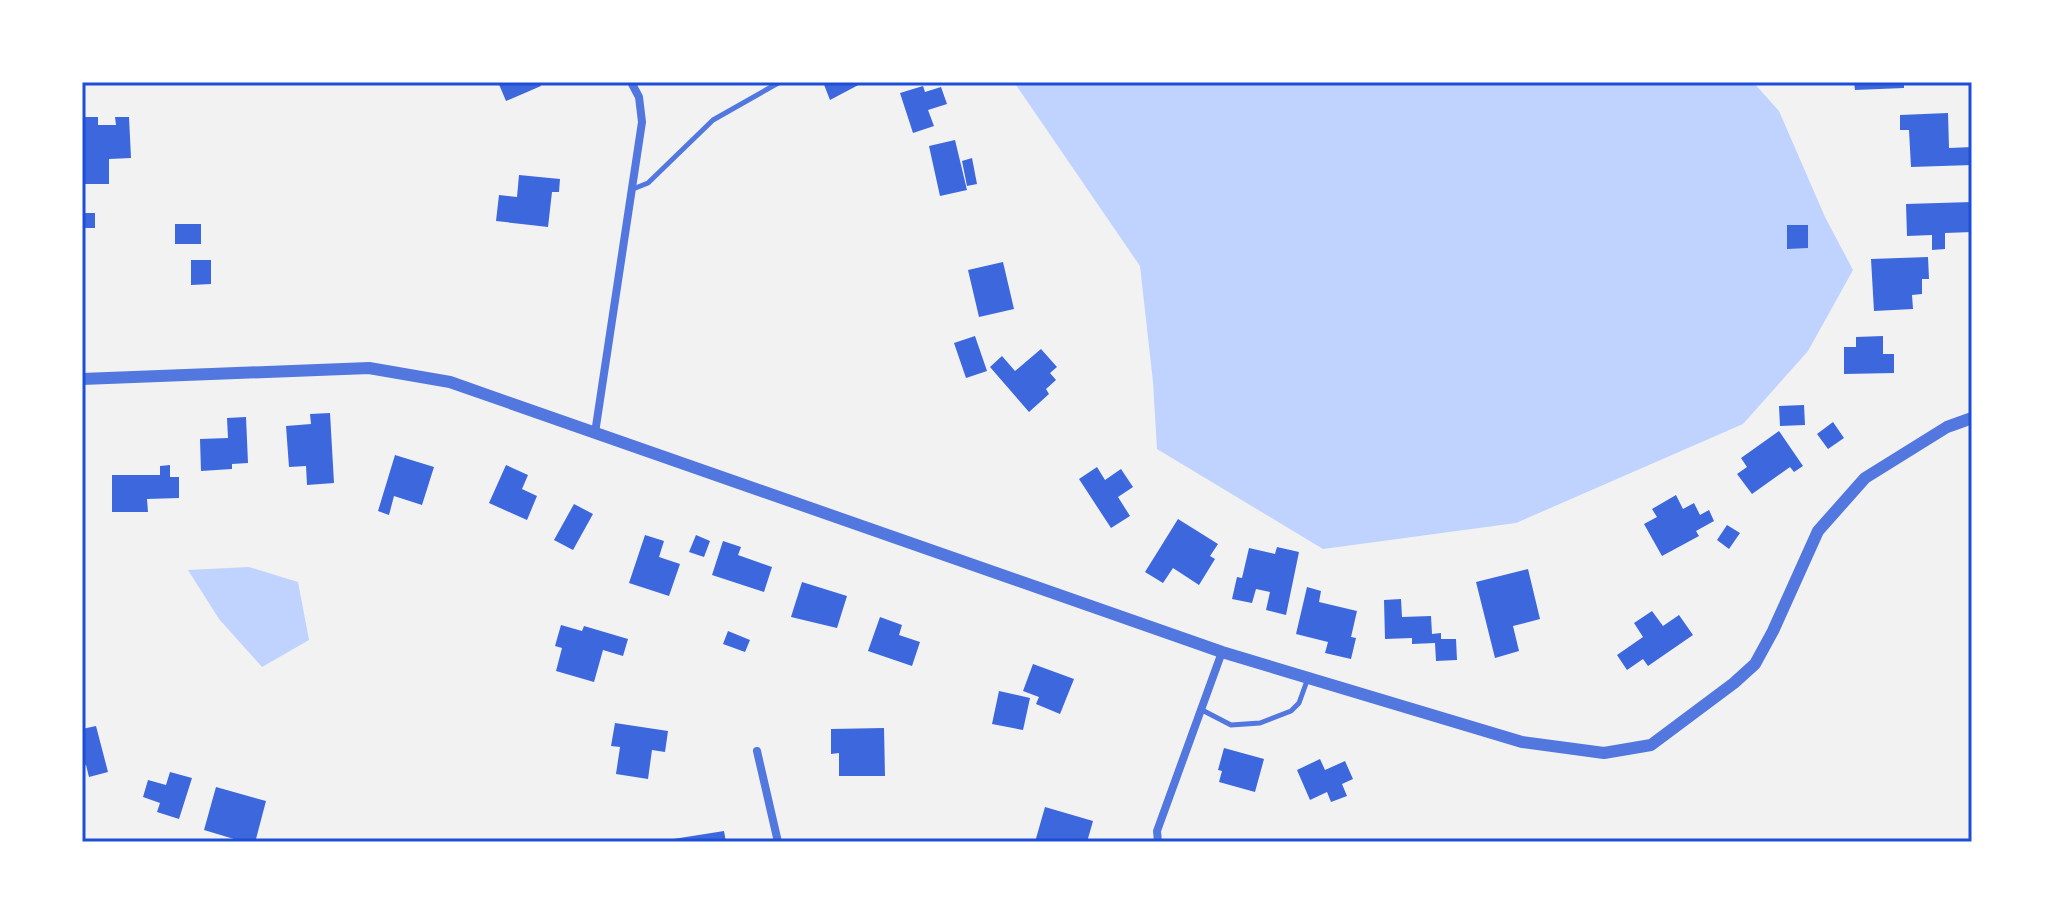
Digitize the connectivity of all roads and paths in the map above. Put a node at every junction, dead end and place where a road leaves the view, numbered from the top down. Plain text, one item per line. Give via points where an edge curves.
1 (631, 82) edge
2 (780, 82) edge
3 (632, 190) junction
4 (82, 379) edge
5 (1972, 418) edge
6 (595, 433) junction
7 (1222, 652) junction
8 (1308, 678) junction
9 (1201, 710) junction
10 (757, 751) dead end
11 (778, 842) edge
12 (1158, 842) edge

1 - 3 street via 642,122
2 - 3 lane via 713,120 648,183
3 - 6 street
4 - 6 street via 369,368 450,382
5 - 8 street via 1947,427 1865,478 1818,531 1755,664 1651,745 1604,753 1522,742
6 - 7 street
7 - 8 street
7 - 9 street
8 - 9 lane via 1291,711 1260,723 1231,725
9 - 12 street via 1157,831
10 - 11 street

